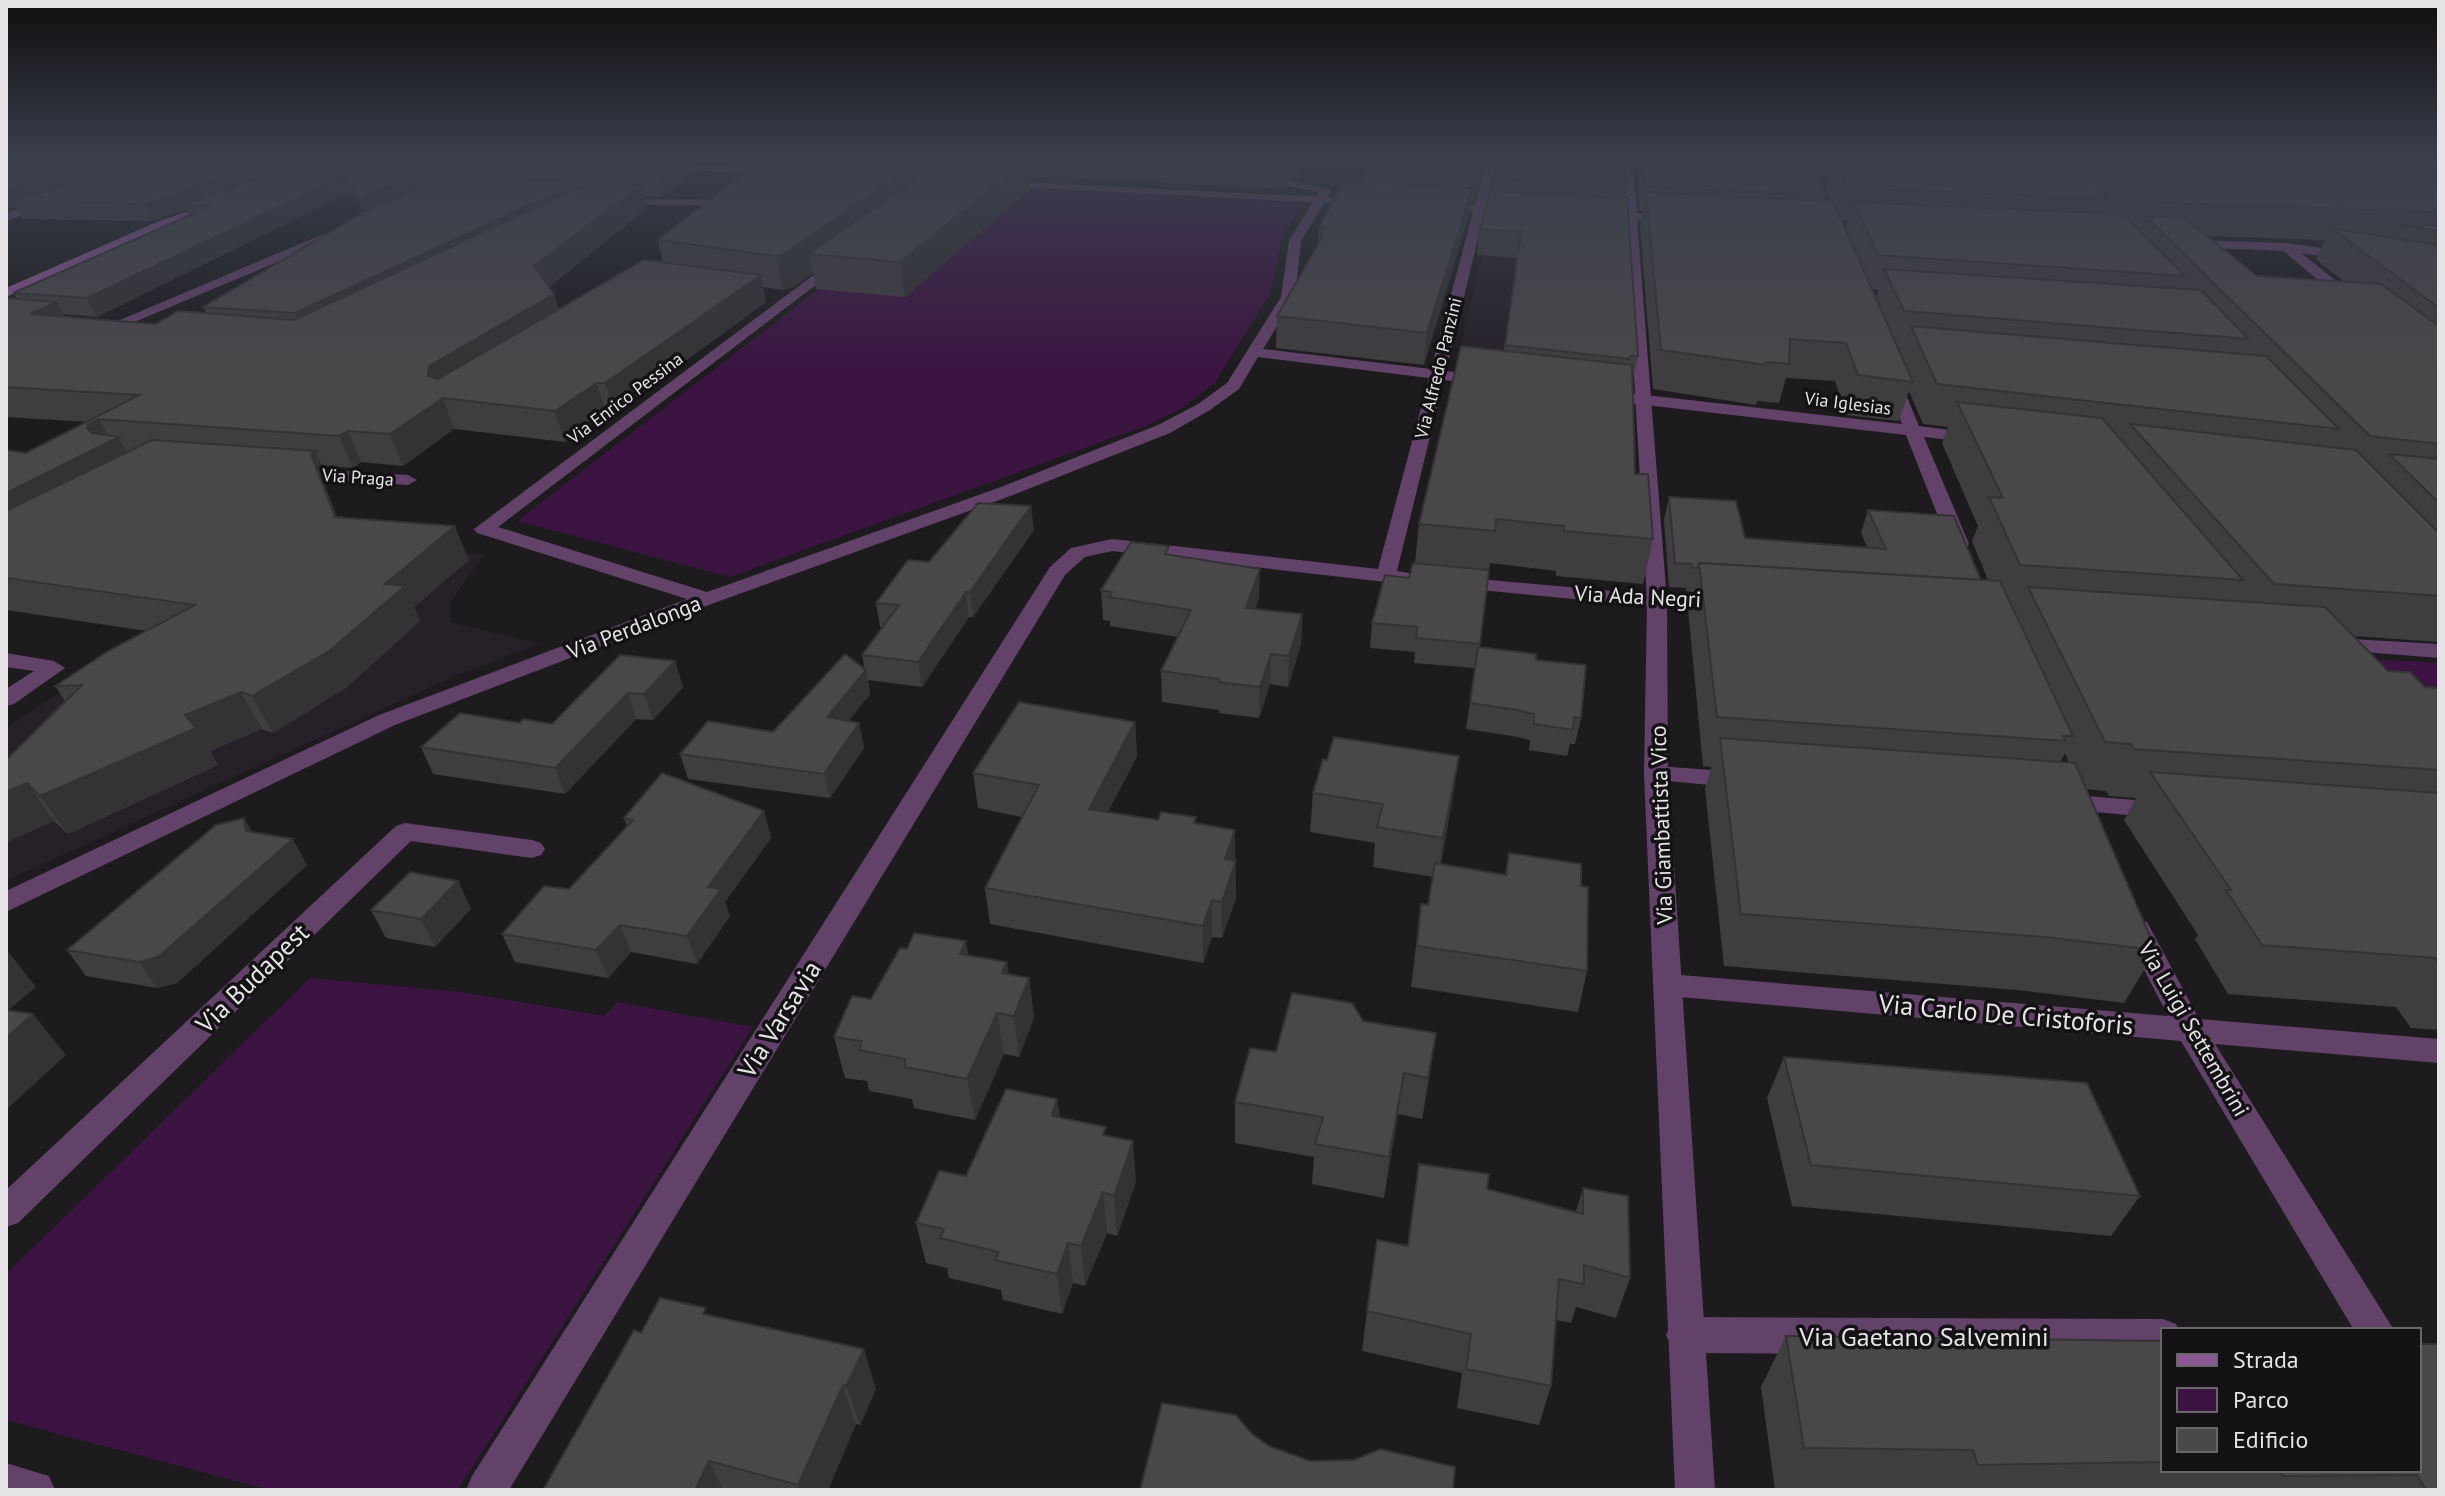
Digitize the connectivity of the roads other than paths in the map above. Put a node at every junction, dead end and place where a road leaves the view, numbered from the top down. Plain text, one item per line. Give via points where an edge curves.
1 (150, 230) edge
2 (344, 230) edge
3 (1302, 230) edge
4 (1472, 230) edge
5 (1631, 230) edge
6 (2176, 243) edge
7 (2286, 247) junction
8 (854, 251) edge
9 (2364, 254) edge
10 (6, 293) edge
11 (766, 294) edge
12 (791, 298) junction
13 (2369, 314) edge
14 (99, 324) edge
15 (115, 325) junction
16 (144, 327) edge
17 (1252, 352) junction
18 (1882, 355) edge
19 (1436, 374) junction
20 (1503, 382) edge
21 (1594, 393) edge
22 (1642, 399) junction
23 (1912, 431) junction
24 (1987, 440) edge
25 (271, 471) edge
26 (408, 480) dead end
27 (1078, 552) joint
28 (1966, 561) edge
29 (1386, 576) junction
30 (707, 599) junction
31 (1657, 601) junction
32 (1739, 602) edge
33 (2319, 644) edge
34 (2439, 651) edge
35 (6, 660) edge
36 (6, 699) edge
37 (1656, 774) junction
38 (2059, 775) edge
39 (1766, 782) edge
40 (2033, 800) edge
41 (2071, 803) junction
42 (2179, 811) edge
43 (2086, 831) edge
44 (532, 849) dead end
45 (6, 902) edge
46 (2123, 902) edge
47 (1669, 985) junction
48 (2190, 1030) junction
49 (2439, 1051) edge
50 (6, 1212) edge
51 (2374, 1328) edge
52 (1685, 1335) junction
53 (2161, 1337) edge
54 (6, 1483) edge
55 (35, 1490) edge
56 (486, 1490) edge
57 (1695, 1490) edge

1 - 10 main road
2 - 15 street
3 - 17 street, Via Perdalonga via 1295,241 1288,297
4 - 19 street, Via Alfredo Panzini
5 - 22 street, Via Giambattista Vico
6 - 7 street
7 - 9 street
7 - 13 street
8 - 12 street, Via Enrico Pessina
11 - 12 street
12 - 30 street, Via Enrico Pessina via 484,529
14 - 15 street
15 - 16 street
17 - 19 street
17 - 30 street, Via Perdalonga via 1233,386 1164,429
18 - 23 street
19 - 20 street
19 - 29 street, Via Alfredo Panzini
21 - 22 street, Via Iglesias
22 - 23 street, Via Iglesias
22 - 31 street, Via Giambattista Vico
23 - 24 street, Via Iglesias
23 - 28 street
25 - 26 street, Via Praga
27 - 29 street, Via Ada Negri via 1112,545
27 - 56 street, Via Varsavia via 1057,571
29 - 31 street, Via Ada Negri
30 - 45 street, Via Perdalonga via 387,720
31 - 32 street, Via Ada Negri
31 - 37 street, Via Giambattista Vico
33 - 34 street
35 - 36 street via 54,668
37 - 39 street
37 - 47 street, Via Giambattista Vico
38 - 41 street
40 - 41 street
41 - 42 street
41 - 43 street
44 - 50 street, Via Budapest via 405,832
46 - 48 street, Via Luigi Settembrini
47 - 48 street, Via Carlo De Cristoforis
47 - 52 street, Via Giambattista Vico
48 - 49 street, Via Carlo De Cristoforis
48 - 51 street, Via Luigi Settembrini
52 - 53 street, Via Gaetano Salvemini
52 - 57 street, Via Giambattista Vico
54 - 55 street

